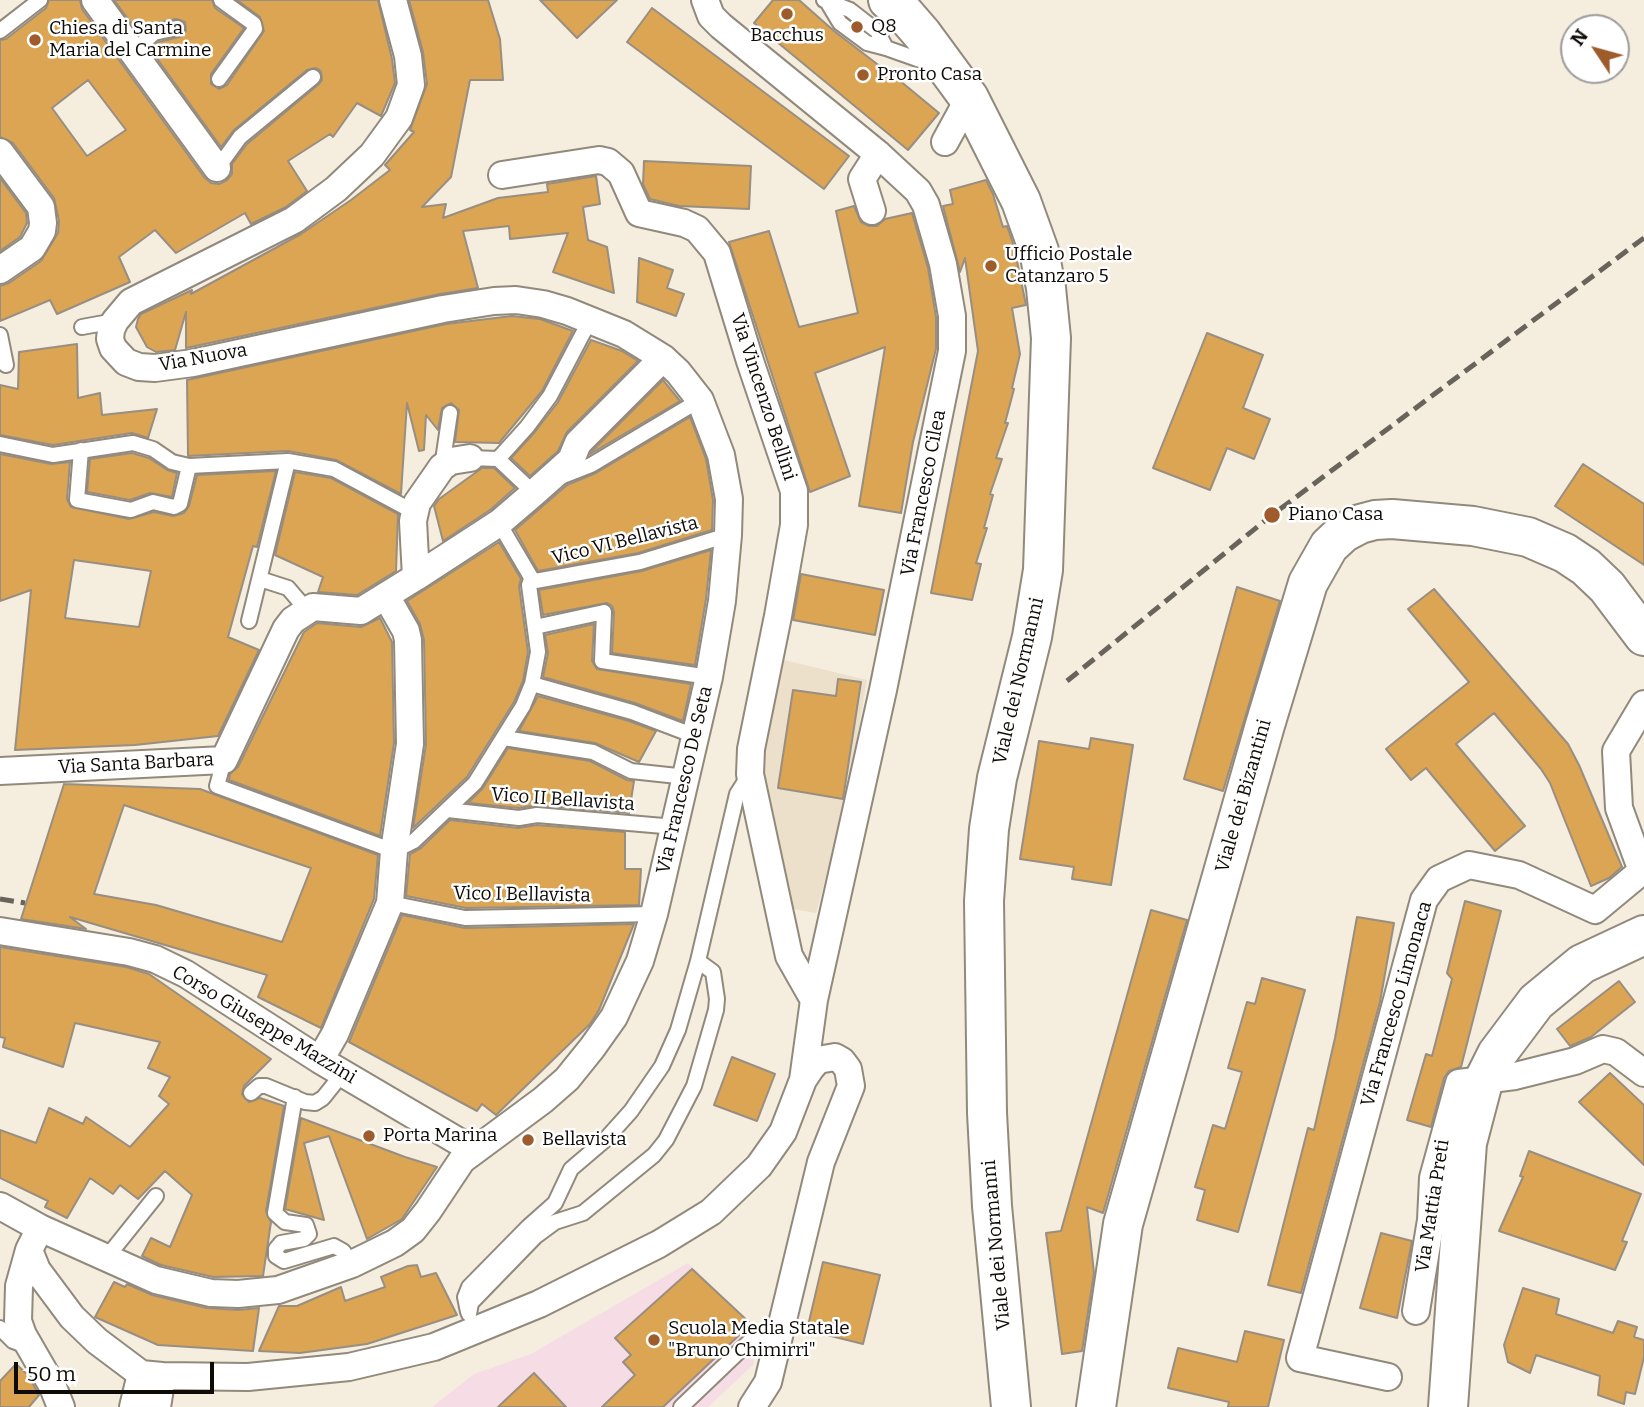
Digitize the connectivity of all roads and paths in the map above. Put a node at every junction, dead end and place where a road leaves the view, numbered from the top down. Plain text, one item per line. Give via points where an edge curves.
1 (40, 0) edge
2 (95, 0) edge
3 (221, 0) edge
4 (393, 0) edge
5 (705, 0) edge
6 (888, 0) edge
7 (826, 2) edge
8 (177, 28) dead end
9 (0, 30) edge
10 (133, 52) junction
11 (313, 77) dead end
12 (219, 79) dead end
13 (959, 84) junction
14 (945, 142) dead end
15 (878, 154) junction
16 (3, 160) edge
17 (214, 173) joint
18 (502, 174) dead end
19 (872, 211) dead end
20 (0, 270) edge
21 (590, 320) junction
22 (114, 321) junction
23 (82, 327) dead end
24 (0, 335) edge
25 (663, 358) junction
26 (6, 365) dead end
27 (699, 400) junction
28 (450, 413) dead end
29 (0, 444) edge
30 (81, 450) junction
31 (470, 458) joint
32 (499, 459) junction
33 (288, 461) junction
34 (189, 466) junction
35 (442, 467) junction
36 (540, 488) junction
37 (414, 512) junction
38 (499, 523) junction
39 (728, 536) junction
40 (416, 577) junction
41 (260, 579) junction
42 (530, 582) junction
43 (386, 596) junction
44 (306, 609) junction
45 (249, 621) dead end
46 (535, 627) junction
47 (1644, 636) edge
48 (709, 677) junction
49 (532, 684) junction
50 (1644, 704) edge
51 (695, 736) junction
52 (504, 737) junction
53 (224, 761) junction
54 (0, 771) edge
55 (750, 774) junction
56 (687, 777) junction
57 (449, 810) junction
58 (675, 827) junction
59 (394, 851) junction
60 (390, 903) junction
61 (654, 915) junction
62 (0, 931) edge
63 (1644, 935) edge
64 (698, 961) junction
65 (814, 1000) junction
66 (332, 1066) junction
67 (1644, 1073) edge
68 (803, 1080) junction
69 (1483, 1082) junction
70 (251, 1093) dead end
71 (295, 1097) junction
72 (473, 1150) junction
73 (156, 1196) dead end
74 (0, 1206) edge
75 (34, 1239) junction
76 (107, 1257) junction
77 (352, 1264) junction
78 (1416, 1311) dead end
79 (472, 1322) junction
80 (782, 1327) junction
81 (0, 1328) edge
82 (30, 1346) junction
83 (151, 1375) junction
84 (1388, 1377) dead end
85 (57, 1397) edge
86 (133, 1407) edge
87 (157, 1407) edge
88 (681, 1407) edge
89 (752, 1407) edge
90 (1011, 1407) edge
91 (1096, 1407) edge
92 (1448, 1407) edge

1 - 9 lane
2 - 10 street
3 - 12 lane via 256,29
4 - 22 street via 411,85 399,118 372,155 294,220 141,296
5 - 15 street, Via Francesco Cilea via 721,26
6 - 13 street, Viale dei Normanni via 922,34
7 - 13 lane via 850,10 877,31 886,48
8 - 10 lane via 153,33
10 - 17 street
11 - 17 lane via 240,136
13 - 14 street
13 - 90 street, Viale dei Normanni via 1021,201 1039,251 1051,338 1043,570 1032,637 997,778 984,901 990,1179
15 - 19 street via 862,179
15 - 65 street, Via Francesco Cilea via 918,191 926,205 943,264 952,316 952,351
16 - 20 street via 50,206 32,248
18 - 55 street, Via Vincenzo Bellini via 608,162 621,173 639,213 696,229 717,253 795,502
21 - 22 street, Via Nuova via 543,304 494,301 155,368 132,365 119,356 110,339
21 - 25 street, Via Nuova
21 - 32 lane via 550,396
22 - 23 lane
24 - 26 lane
25 - 27 street, Via Francesco De Seta
25 - 36 street
27 - 36 lane via 591,465
27 - 39 street, Via Francesco De Seta via 726,475
28 - 35 lane
29 - 30 lane via 53,455
30 - 34 lane via 140,444
30 - 34 lane via 78,500 131,510 153,502 180,505
31 - 32 lane
31 - 35 street
32 - 36 lane
33 - 34 lane
33 - 37 lane via 334,470
33 - 41 lane
35 - 37 street
36 - 38 street
37 - 40 street
38 - 40 street
38 - 42 lane via 529,571
39 - 42 lane, Vico VI Bellavista via 640,562
39 - 48 street, Via Francesco De Seta
40 - 43 street
41 - 44 lane via 288,588
41 - 45 lane
42 - 46 lane
43 - 44 street via 361,611
43 - 59 street via 408,639 410,744
44 - 53 street, Via Santa Barbara via 286,629
46 - 48 lane via 604,612 602,661
46 - 49 lane via 538,652
47 - 91 street, Viale dei Bizantini via 1586,567 1528,537 1473,526 1375,520 1343,533 1318,562 1265,725 1122,1224
48 - 51 street, Via Francesco De Seta
49 - 51 lane via 632,712
49 - 52 lane
50 - 84 street, Via Francesco Limonaca via 1616,751 1619,808 1642,871 1595,910 1519,875 1469,865 1439,879 1424,900 1300,1358
51 - 56 street, Via Francesco De Seta
52 - 56 lane via 593,752 631,771
52 - 57 lane via 475,783
53 - 54 street, Via Santa Barbara
53 - 59 lane via 217,786
55 - 64 lane via 737,794
55 - 65 street, Via Vincenzo Bellini via 789,956
56 - 58 street, Via Francesco De Seta
57 - 58 lane, Vico II Bellavista
57 - 59 lane via 414,841
58 - 61 street, Via Francesco De Seta
59 - 60 street
60 - 61 lane, Vico I Bellavista via 465,918
60 - 66 street via 335,1034
61 - 72 street, Via Francesco De Seta via 632,982 592,1048 543,1100
62 - 66 street, Corso Giuseppe Mazzini via 155,959
63 - 69 street via 1582,964 1536,1002 1497,1054
64 - 79 lane via 662,1066 631,1111 570,1170 555,1203 469,1287 465,1297
64 - 79 lane via 715,977 716,1010 694,1086 666,1140 583,1213 555,1222 536,1236 471,1303
65 - 68 street, Via Francesco Cilea
66 - 71 lane via 319,1101
66 - 72 street, Corso Giuseppe Mazzini
67 - 69 street via 1616,1052 1603,1049 1575,1061
68 - 79 street via 783,1132 759,1166 711,1212 659,1244 539,1304
68 - 80 street via 818,1060 835,1057 848,1069 851,1086 821,1162
69 - 78 street, Via Mattia Preti via 1459,1083 1433,1178
69 - 92 street via 1467,1143
70 - 71 lane via 267,1086
71 - 77 lane via 275,1213 285,1222 306,1225 309,1234 281,1243 276,1256 284,1261 337,1246
72 - 77 street, Via Francesco De Seta via 413,1230
73 - 76 lane
74 - 75 street, Via Francesco De Seta
75 - 76 street, Via Francesco De Seta
75 - 82 street via 17,1305 18,1321
75 - 83 street via 37,1270 72,1317 97,1341
76 - 77 street, Via Francesco De Seta via 156,1280 211,1293 238,1294 278,1290
79 - 83 street via 434,1347 349,1367 248,1377
80 - 88 lane via 749,1342
80 - 89 street via 768,1382
81 - 82 lane via 18,1344
82 - 85 street
83 - 86 street
83 - 87 street

